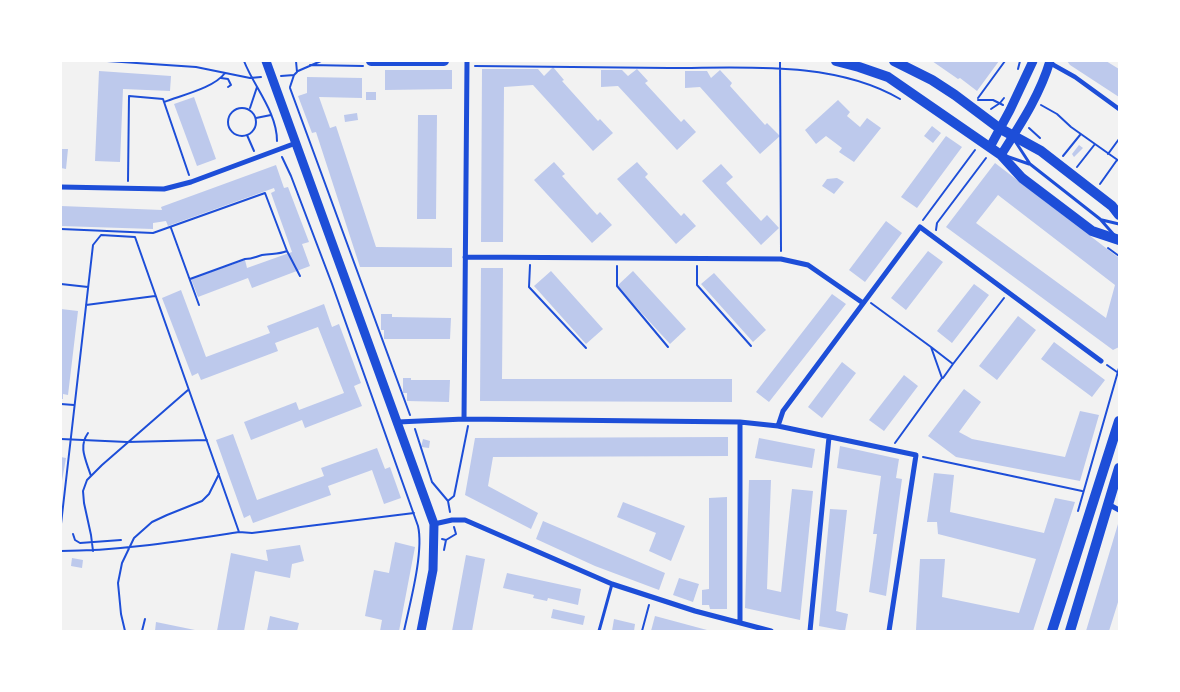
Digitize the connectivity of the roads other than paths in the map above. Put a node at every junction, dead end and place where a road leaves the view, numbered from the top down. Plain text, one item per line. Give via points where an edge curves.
1 (266, 61) edge
2 (444, 61) edge
3 (836, 61) edge
4 (894, 61) edge
5 (1033, 61) edge
6 (1050, 62) edge
7 (367, 63) edge
8 (467, 64) edge
9 (1119, 108) edge
10 (999, 128) junction
11 (1012, 137) junction
12 (296, 143) junction
13 (989, 152) junction
14 (1001, 155) junction
15 (1030, 164) junction
16 (61, 187) edge
17 (1119, 214) edge
18 (1100, 219) junction
19 (1119, 224) edge
20 (1119, 240) edge
21 (465, 257) junction
22 (864, 301) junction
23 (1101, 361) road end
24 (467, 419) junction
25 (1119, 421) edge
26 (398, 422) junction
27 (740, 422) junction
28 (778, 426) junction
29 (829, 437) junction
30 (1119, 468) edge
31 (1108, 504) junction
32 (1119, 510) edge
33 (434, 524) junction
34 (612, 584) junction
35 (740, 623) junction
36 (422, 631) edge
37 (599, 631) edge
38 (771, 631) edge
39 (810, 631) edge
40 (889, 631) edge
41 (1052, 631) edge
42 (1070, 631) edge

1 - 12 street
2 - 7 main road
3 - 13 main road via 888,77
4 - 10 main road via 955,94
5 - 10 street
6 - 9 street
6 - 11 street via 1041,87
8 - 21 street
10 - 11 main road
10 - 13 street
11 - 14 street
11 - 15 lane
11 - 17 main road via 1040,152
12 - 16 street via 164,189
12 - 26 street
13 - 14 main road
14 - 15 lane
14 - 20 main road via 1022,178 1092,231
15 - 18 lane
18 - 19 lane
18 - 20 lane
21 - 22 street via 781,259 808,265
21 - 24 street
22 - 23 street via 920,227
22 - 28 street via 783,411
24 - 26 street
24 - 27 street
25 - 41 main road
26 - 33 street
27 - 28 street
27 - 35 street
28 - 29 street
29 - 39 street
29 - 40 street via 916,455
30 - 31 main road
31 - 32 street
31 - 42 main road
33 - 34 street via 465,520
33 - 36 street via 433,570
34 - 35 street
34 - 37 lane
35 - 38 street

